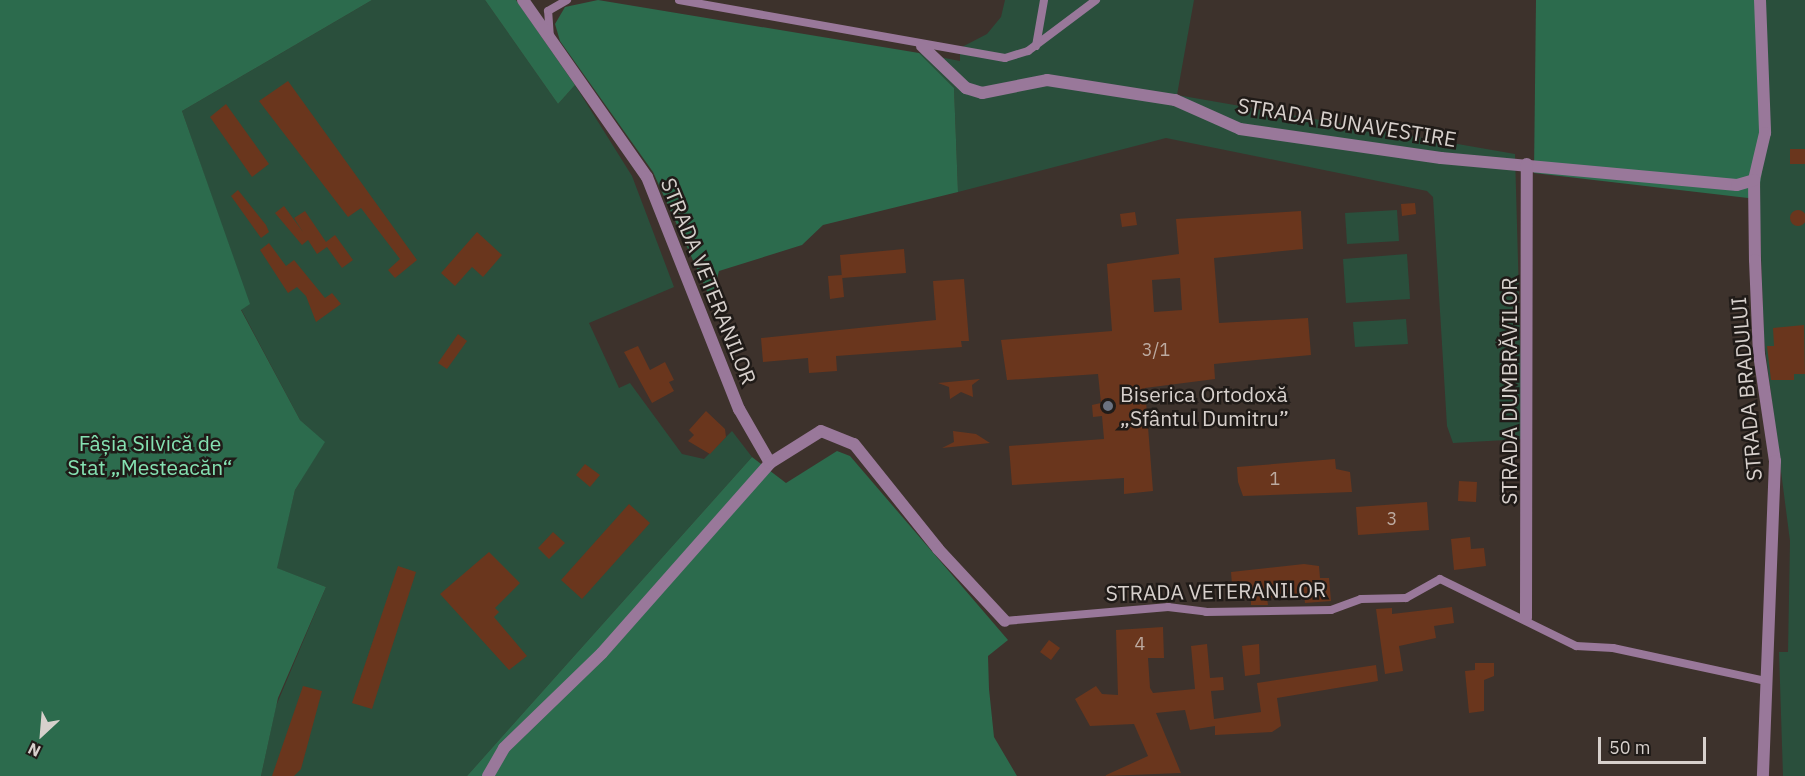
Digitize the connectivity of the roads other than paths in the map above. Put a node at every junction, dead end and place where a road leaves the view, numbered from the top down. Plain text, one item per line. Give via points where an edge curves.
1 (523, 0) edge
2 (548, 0) edge
3 (567, 0) edge
4 (679, 0) edge
5 (1044, 0) edge
6 (1096, 0) edge
7 (1760, 0) edge
8 (548, 11) junction
9 (550, 41) junction
10 (922, 46) junction
11 (1036, 46) junction
12 (1527, 164) junction
13 (1754, 180) junction
14 (770, 463) junction
15 (1526, 618) junction
16 (1005, 621) joint
17 (1766, 681) junction
18 (488, 776) edge
19 (1763, 776) edge

1 - 9 street, STRADA VETERANILOR
2 - 8 lane
3 - 8 lane
4 - 10 lane
5 - 11 lane
6 - 11 lane
7 - 13 street, STRADA BRADULUI via 1765,133
8 - 9 lane
9 - 14 street, STRADA VETERANILOR via 647,177 739,409
10 - 11 lane via 1005,58
10 - 12 street, STRADA BUNAVESTIRE via 966,88 982,93 1047,80 1175,100 1240,129 1441,158
12 - 13 street, STRADA BUNAVESTIRE via 1737,185
12 - 15 street, STRADA DUMBRĂVILOR
13 - 17 street, STRADA BRADULUI via 1759,354 1775,461
14 - 16 street, STRADA VETERANILOR via 815,433 843,436
14 - 18 street, STRADA VETERANILOR via 602,653 504,748
15 - 16 lane, STRADA VETERANILOR via 1440,579 1406,598 1361,599 1331,610 1206,612 1168,607
15 - 17 lane via 1576,646 1613,648
17 - 19 street, STRADA BRADULUI

